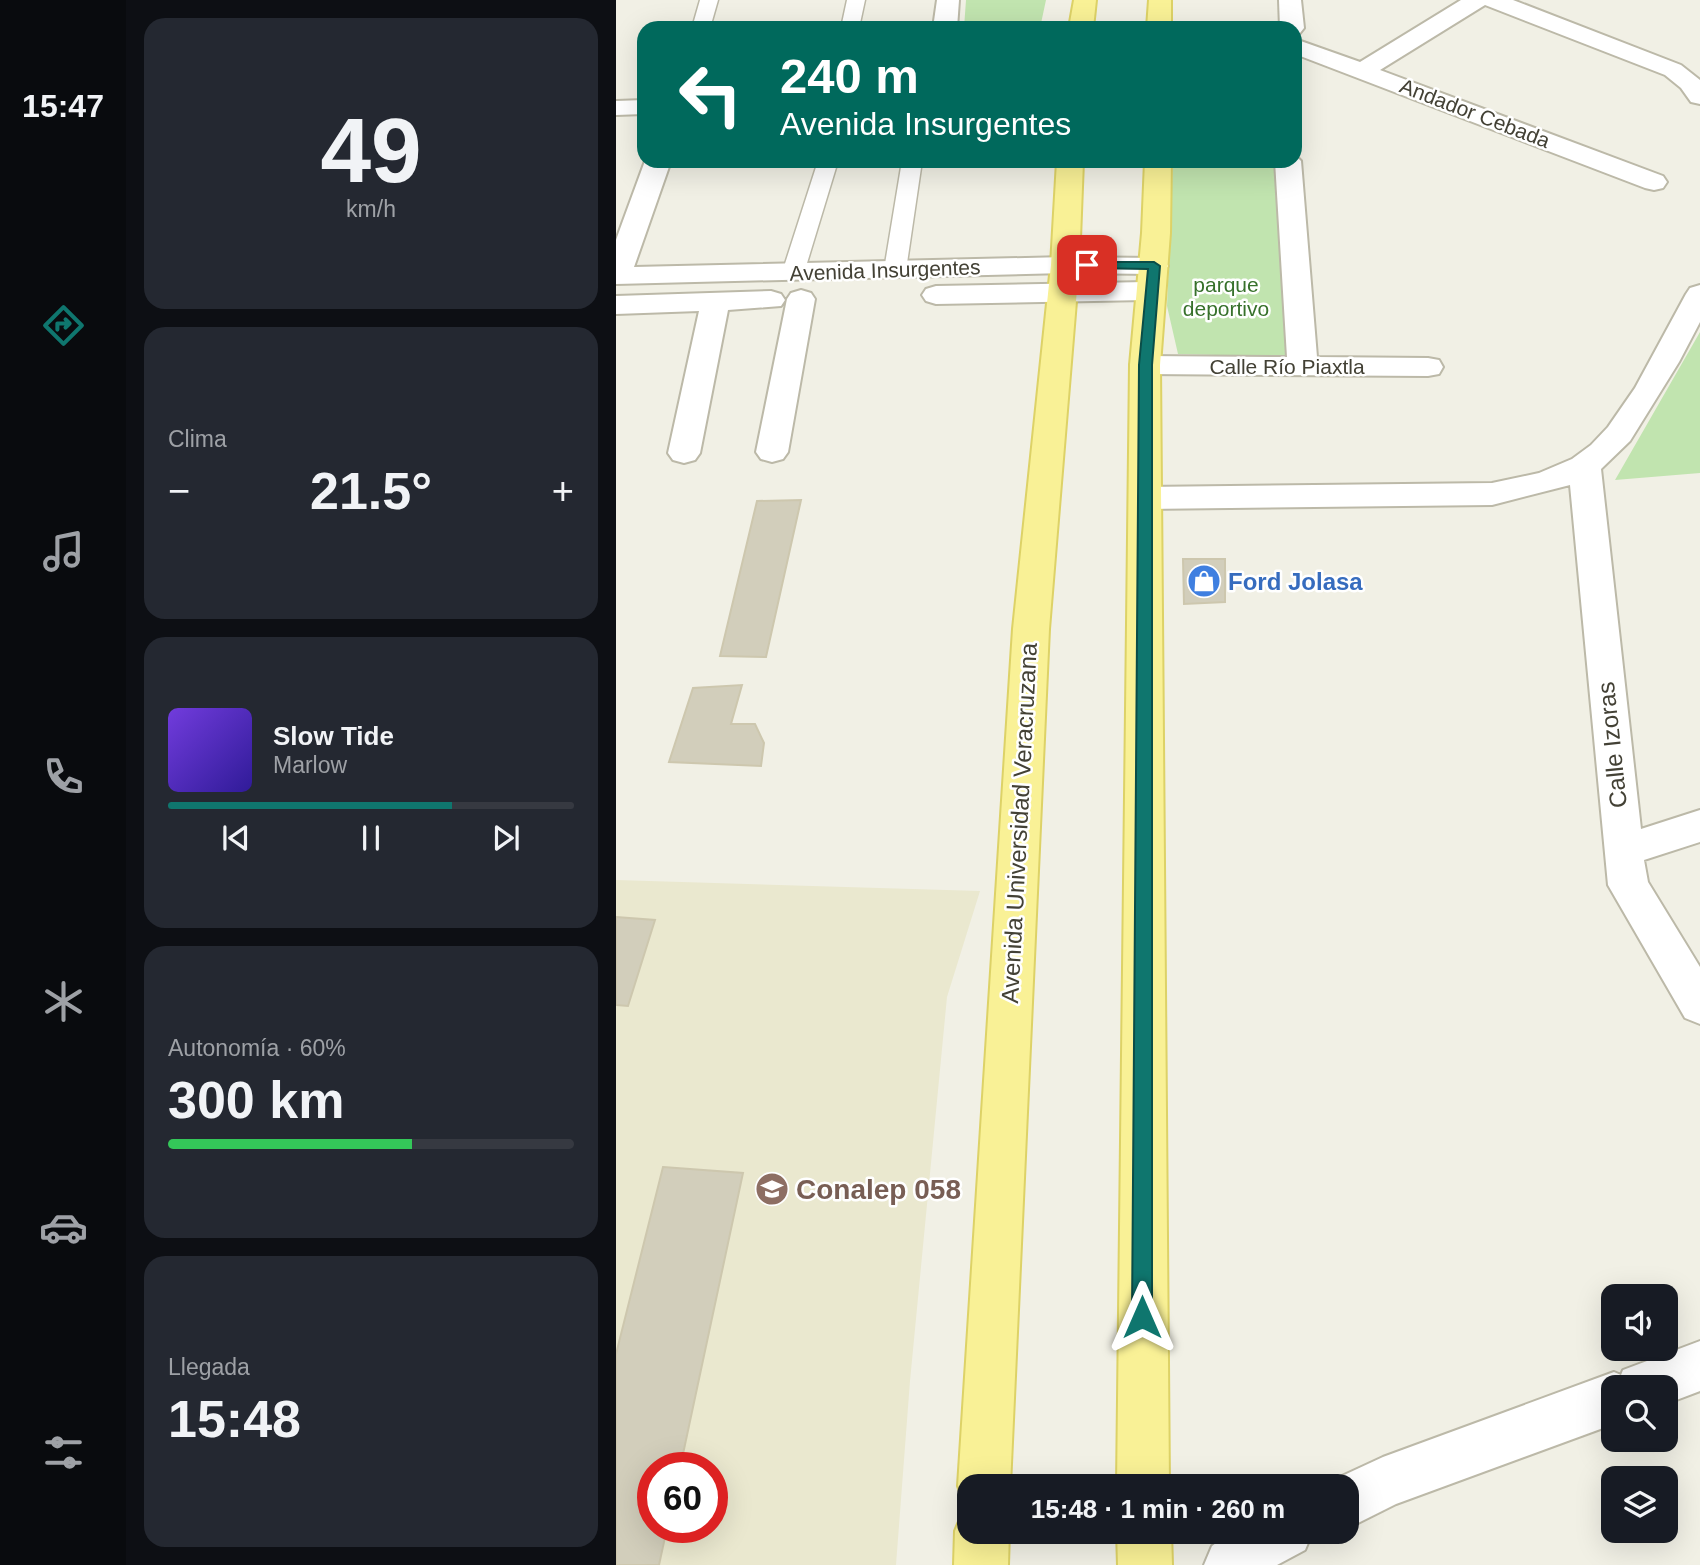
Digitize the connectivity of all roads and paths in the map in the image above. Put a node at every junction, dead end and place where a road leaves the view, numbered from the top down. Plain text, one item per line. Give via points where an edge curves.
1 (709, 0) edge
2 (856, 0) edge
3 (948, 0) edge
4 (1085, 0) edge
5 (1160, 0) edge
6 (1290, 0) edge
7 (1477, 0) edge
8 (1493, 0) edge
9 (1549, 0) edge
10 (703, 21) edge
11 (852, 21) edge
12 (946, 21) edge
13 (1082, 21) edge
14 (1159, 21) edge
15 (1292, 21) edge
16 (1302, 49) edge
17 (1682, 50) dead end
18 (1362, 71) junction
19 (1700, 97) edge
20 (637, 107) edge
21 (616, 108) edge
22 (655, 168) edge
23 (827, 168) edge
24 (911, 168) edge
25 (1070, 168) edge
26 (1157, 168) edge
27 (1289, 168) edge
28 (1654, 182) dead end
29 (895, 270) junction
30 (616, 276) edge
31 (1064, 278) junction
32 (1153, 278) junction
33 (807, 290) junction
34 (1700, 294) edge
35 (877, 296) dead end
36 (715, 301) junction
37 (616, 305) edge
38 (1145, 365) junction
39 (1303, 367) junction
40 (1428, 367) dead end
41 (772, 452) dead end
42 (684, 453) dead end
43 (1584, 465) junction
44 (1144, 498) junction
45 (1700, 826) edge
46 (1623, 851) junction
47 (1700, 1005) edge
48 (1700, 1366) edge
49 (1676, 1375) edge
50 (1601, 1403) edge
51 (985, 1474) edge
52 (1143, 1474) edge
53 (1359, 1495) edge
54 (982, 1544) edge
55 (1144, 1544) edge
56 (1260, 1544) edge
57 (981, 1565) edge
58 (1145, 1565) edge
59 (1231, 1565) edge

1 - 10 street
2 - 11 street
3 - 12 street
4 - 13 main road
5 - 14 main road
6 - 15 street
7 - 18 street
8 - 19 street via 1673,70
9 - 17 street
16 - 18 street, Andador Cebada
18 - 28 street, Andador Cebada
20 - 21 street
22 - 30 street
23 - 33 street
24 - 29 street
25 - 31 main road, Avenida Universidad Veracruzana
26 - 32 main road
27 - 39 street
29 - 31 street, Avenida Insurgentes
29 - 33 street, Avenida Insurgentes
30 - 33 street, Avenida Insurgentes
31 - 32 street, Avenida Insurgentes
31 - 35 street, Avenida Insurgentes
31 - 51 main road, Avenida Universidad Veracruzana via 1031,629
32 - 38 main road
33 - 36 street, Avenida Insurgentes
33 - 41 street
34 - 43 street via 1631,418 1599,455
36 - 37 street, Avenida Insurgentes
36 - 42 street
38 - 39 street, Calle Río Piaxtla
38 - 44 main road
39 - 40 street, Calle Río Piaxtla
43 - 44 street via 1530,488 1492,494
43 - 46 street, Calle Izoras
44 - 52 main road
45 - 46 street
46 - 47 street, Calle Izoras via 1628,885
48 - 49 street
50 - 53 street
54 - 57 main road
55 - 58 main road
56 - 59 street

